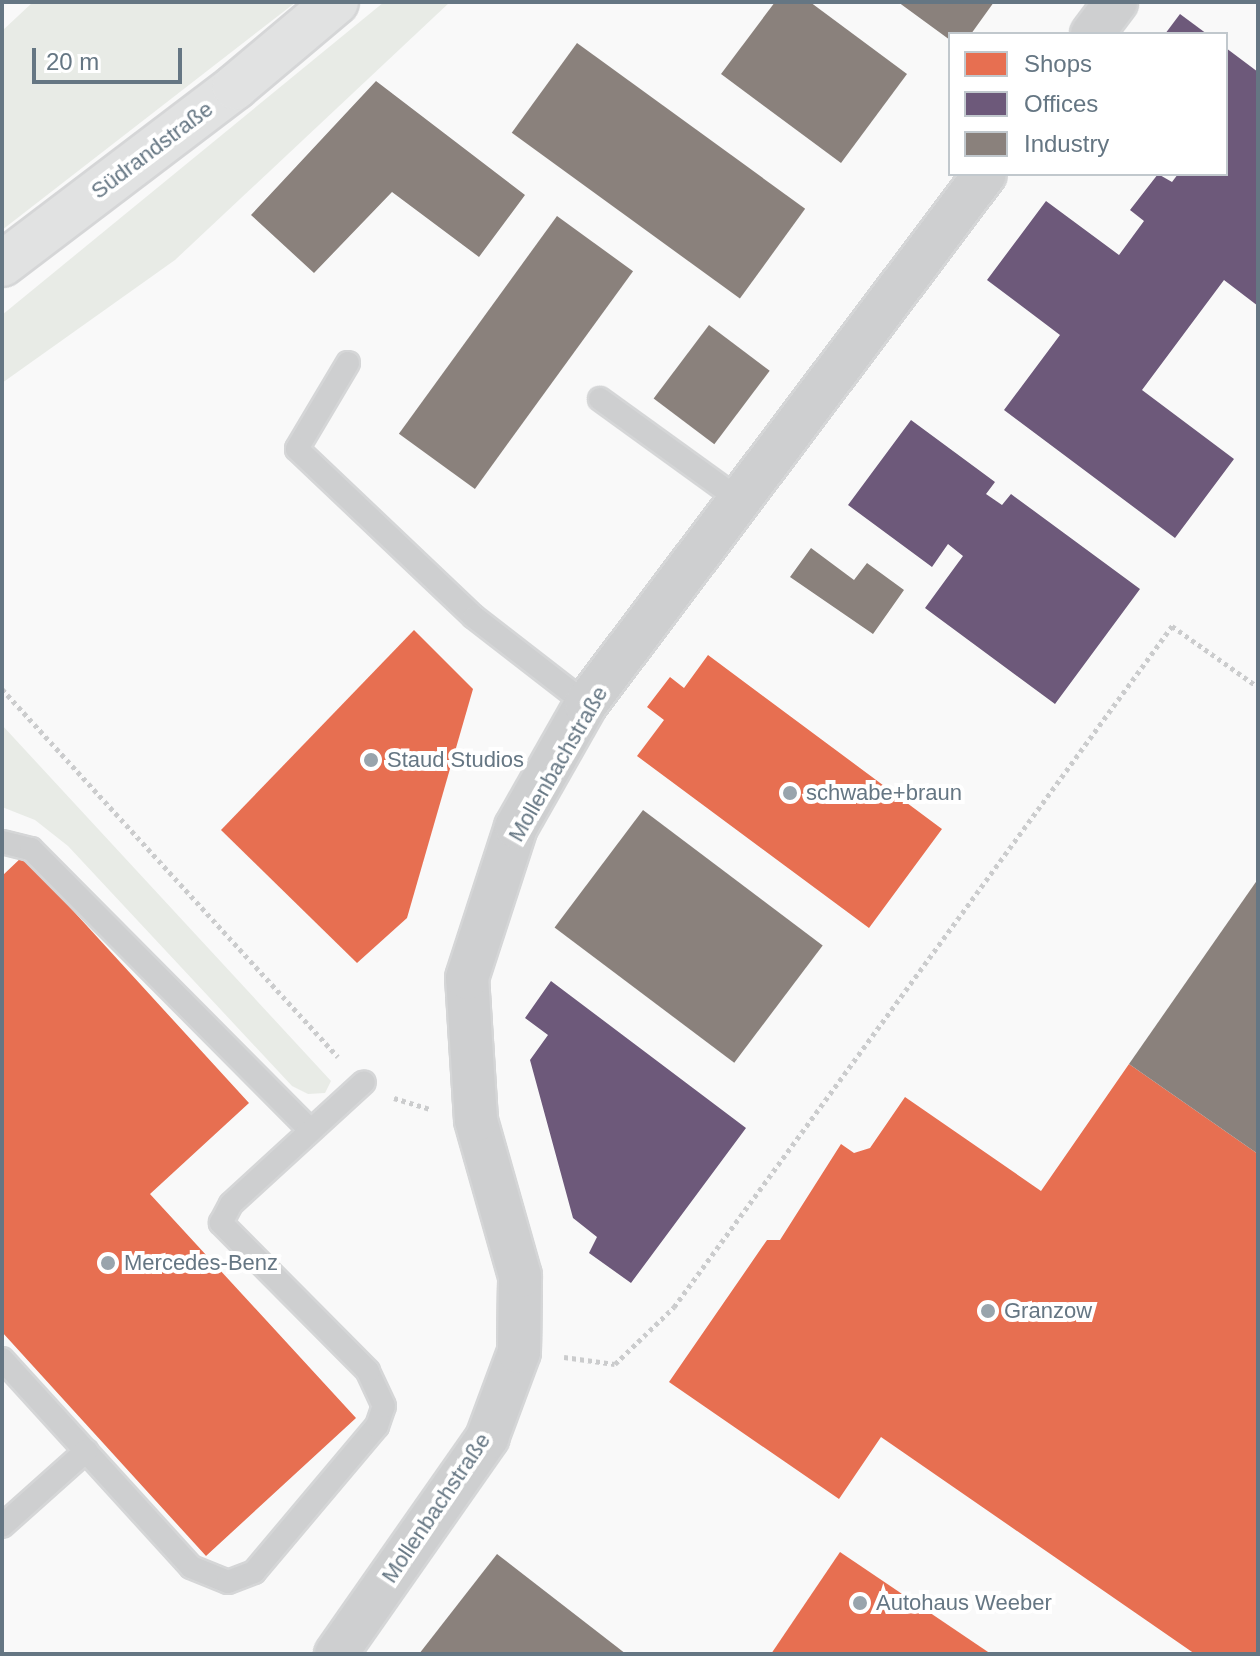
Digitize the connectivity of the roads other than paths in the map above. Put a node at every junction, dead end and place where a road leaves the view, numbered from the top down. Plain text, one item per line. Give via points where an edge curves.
1 (336, 2) edge
2 (1116, 2) edge
3 (1094, 32) edge
4 (984, 176) edge
5 (2, 264) edge
6 (348, 363) dead end
7 (600, 399) dead end
8 (741, 501) junction
9 (586, 704) junction
10 (2, 842) edge
11 (364, 1082) dead end
12 (308, 1128) junction
13 (2, 1359) edge
14 (86, 1451) junction
15 (2, 1526) edge
16 (336, 1654) edge

1 - 5 main road, Südrandstraße via 235,87
2 - 3 street
4 - 8 street, Mollenbachstraße
6 - 9 lane via 297,449 474,617
7 - 8 lane
8 - 9 street, Mollenbachstraße
9 - 16 street, Mollenbachstraße via 516,827 467,978 476,1120 520,1276 519,1352 487,1438
10 - 12 lane via 31,849
11 - 12 lane
12 - 14 lane via 231,1204 221,1223 368,1371 384,1406 377,1426 254,1572 228,1582 191,1567
13 - 14 lane
14 - 15 lane

